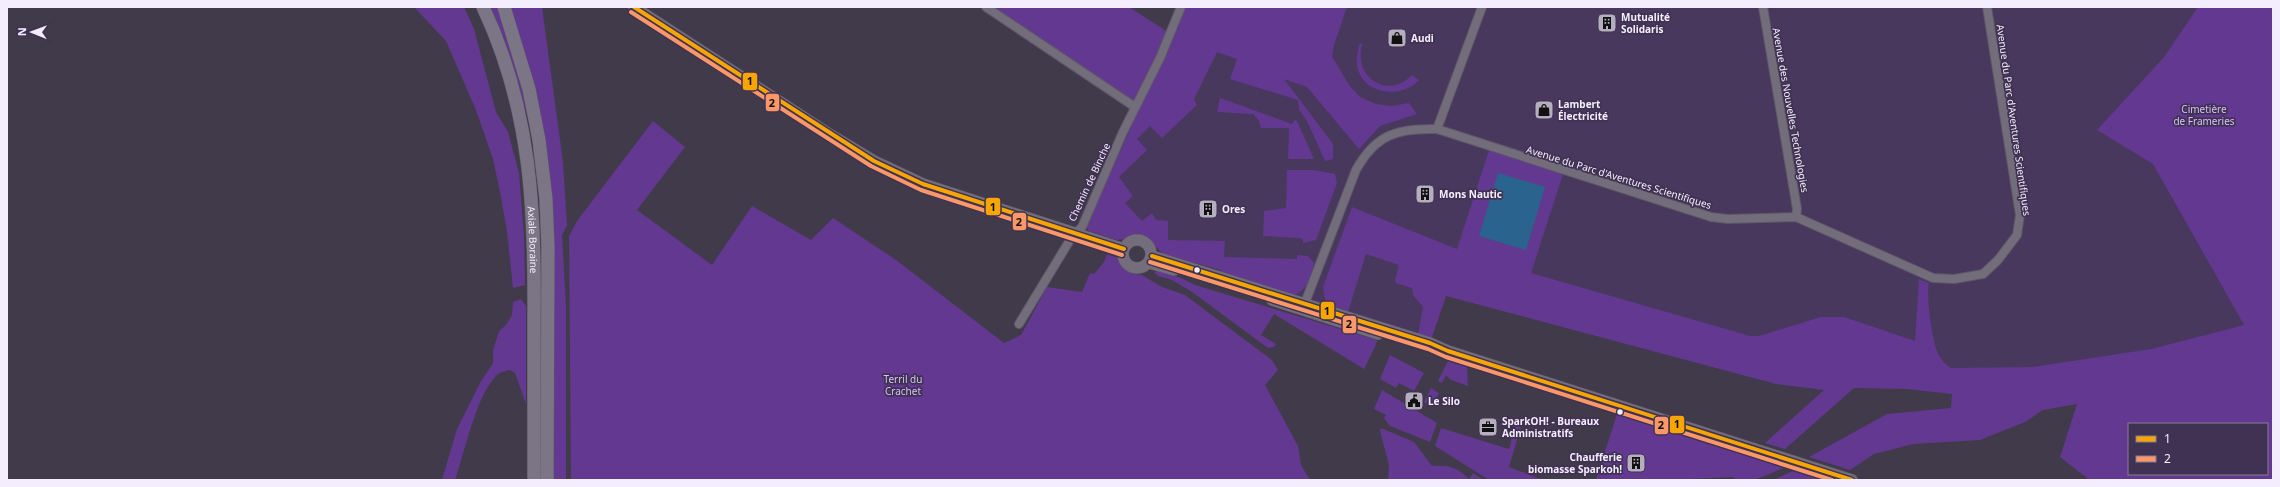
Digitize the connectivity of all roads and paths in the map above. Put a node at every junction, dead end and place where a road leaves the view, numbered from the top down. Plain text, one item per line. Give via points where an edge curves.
1 (483, 7) edge
2 (504, 7) edge
3 (634, 7) edge
4 (986, 7) edge
5 (1181, 7) edge
6 (1482, 7) edge
7 (1763, 7) edge
8 (1987, 7) edge
9 (1135, 107) junction
10 (1437, 129) junction
11 (1796, 217) junction
12 (1075, 234) junction
13 (1124, 249) junction
14 (1150, 260) junction
15 (1304, 306) junction
16 (1019, 324) dead end
17 (534, 480) edge
18 (547, 480) edge
19 (1852, 480) edge

1 - 17 highway, Axiale Boraine via 512,87 523,131 530,178 535,248
2 - 18 highway, Axiale Boraine via 529,89 539,140 546,199
3 - 12 main road via 831,135 897,173
4 - 9 street
5 - 9 street, Chemin de Binche via 1160,58
6 - 10 street
7 - 11 street, Avenue des Nouvelles Technologies via 1797,209
8 - 11 street, Avenue du Parc d'Aventures Scientifiques via 2020,215 2017,235 1998,260 1983,274 1954,279 1933,278
9 - 12 street, Chemin de Binche via 1082,227
10 - 11 street, Avenue du Parc d'Aventures Scientifiques via 1704,215 1728,219
10 - 15 street, Avenue du Parc d'Aventures Scientifiques via 1391,135 1377,142 1364,156 1356,170
12 - 13 main road
12 - 16 street, Chemin de Binche
13 - 14 main road via 1123,258 1129,267 1139,269
13 - 14 main road via 1128,243 1139,240 1147,243
14 - 15 main road
15 - 19 main road via 1430,343

